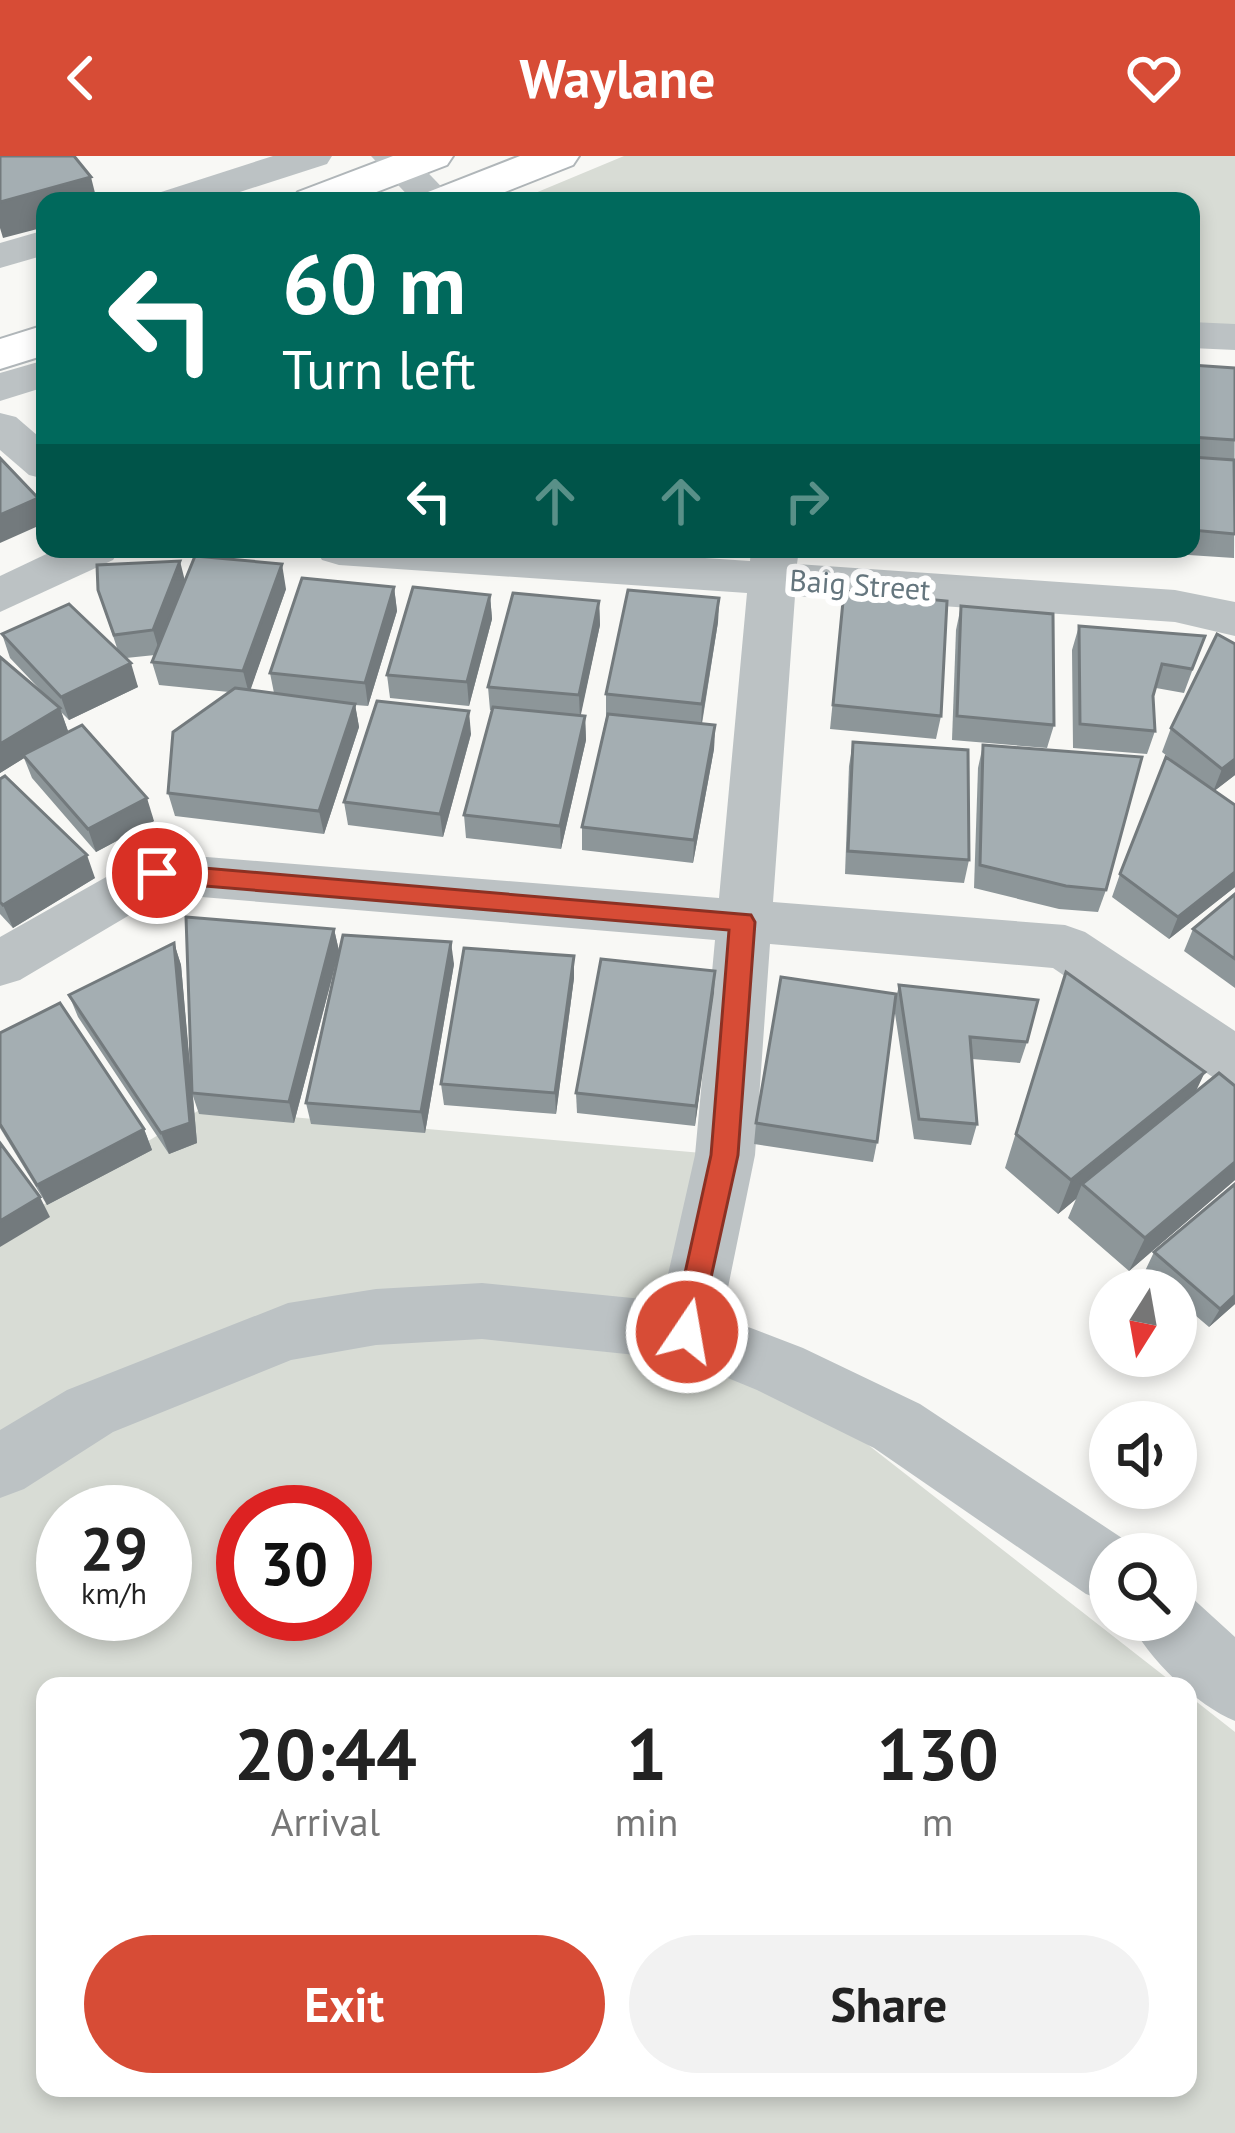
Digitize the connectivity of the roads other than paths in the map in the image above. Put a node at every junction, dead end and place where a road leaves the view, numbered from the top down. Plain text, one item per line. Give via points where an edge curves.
1 (313, 156) edge
2 (558, 156) edge
3 (408, 161) edge
4 (200, 192) edge
5 (334, 192) edge
6 (432, 192) edge
7 (463, 192) edge
8 (36, 245) edge
9 (0, 256) edge
10 (36, 298) edge
11 (0, 311) edge
12 (1200, 335) edge
13 (1235, 337) edge
14 (36, 342) edge
15 (0, 355) edge
16 (36, 376) edge
17 (0, 388) edge
18 (0, 427) edge
19 (36, 458) edge
20 (78, 558) edge
21 (600, 558) edge
22 (774, 564) edge
23 (0, 596) edge
24 (1235, 620) edge
25 (742, 922) junction
26 (0, 964) edge
27 (1235, 1061) edge
28 (687, 1332) junction
29 (0, 1467) edge
30 (1089, 1556) edge
31 (1188, 1641) edge
32 (1235, 1685) edge

1 - 4 street
2 - 7 main road
3 - 5 main road
3 - 6 street
8 - 9 street
10 - 11 main road
12 - 13 street
14 - 15 main road
16 - 17 street
18 - 19 street
20 - 23 street
21 - 22 street, Baig Street
22 - 24 street, Baig Street via 1175,606
22 - 25 street
25 - 26 street via 157,873
25 - 27 street via 1065,947
25 - 28 street via 724,1155
28 - 29 street via 482,1312 288,1332 90,1411
28 - 30 street via 897,1426
31 - 32 street

